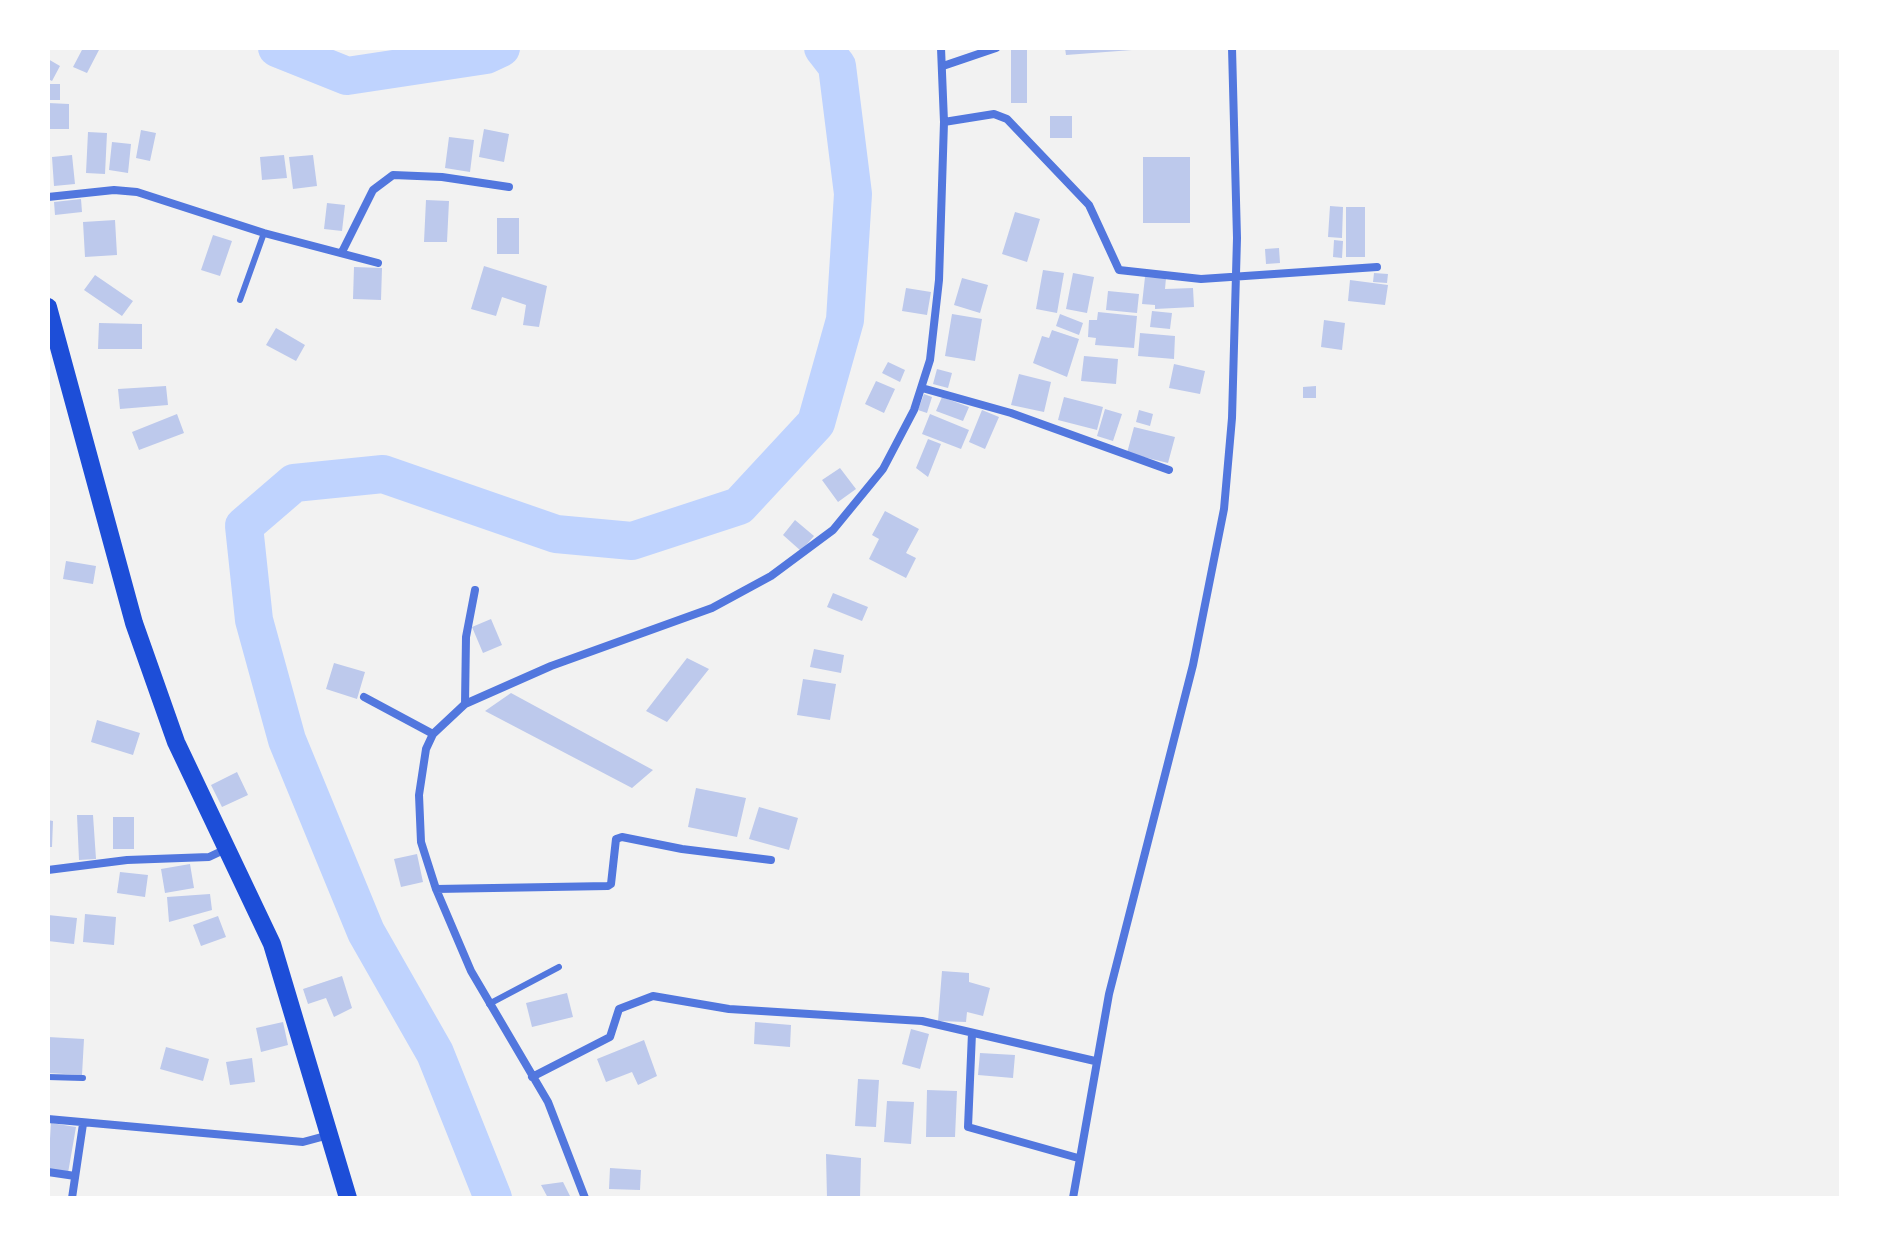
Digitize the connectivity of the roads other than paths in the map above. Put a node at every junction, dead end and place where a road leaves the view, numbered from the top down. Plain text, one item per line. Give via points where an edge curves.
1 (941, 48) edge
2 (996, 48) edge
3 (1232, 48) edge
4 (943, 66) junction
5 (944, 122) junction
6 (509, 187) dead end
7 (48, 197) edge
8 (264, 233) junction
9 (342, 252) junction
10 (378, 263) dead end
11 (1377, 267) dead end
12 (1236, 275) junction
13 (240, 300) dead end
14 (48, 307) edge
15 (922, 388) junction
16 (1169, 470) dead end
17 (475, 590) dead end
18 (364, 697) dead end
19 (465, 704) junction
20 (433, 734) junction
21 (227, 849) junction
22 (771, 860) dead end
23 (48, 870) edge
24 (436, 889) junction
25 (559, 967) dead end
26 (489, 1004) junction
27 (972, 1033) junction
28 (1095, 1061) junction
29 (48, 1077) edge
30 (532, 1077) junction
31 (83, 1078) dead end
32 (48, 1119) edge
33 (83, 1124) junction
34 (330, 1135) junction
35 (1078, 1158) junction
36 (48, 1172) edge
37 (75, 1176) junction
38 (72, 1198) edge
39 (348, 1198) edge
40 (585, 1198) edge
41 (1073, 1198) edge

1 - 4 street
2 - 4 street
3 - 12 street
4 - 5 street
5 - 12 street via 994,114 1007,119 1089,205 1119,270 1201,279
5 - 15 street via 939,280
6 - 9 street via 393,175 373,190
7 - 8 street via 137,192
8 - 9 street
8 - 13 lane
9 - 10 street
11 - 12 street
12 - 28 street via 1224,509 1190,680
14 - 21 main road via 134,623 176,742
15 - 16 street via 1011,413
15 - 19 street via 883,469 833,530 804,553 712,608 551,666
17 - 19 street via 466,637
18 - 20 street
19 - 20 street
20 - 24 street via 419,795 421,842
21 - 23 street via 209,857
21 - 34 main road via 272,944
22 - 24 street via 622,837 616,839 608,886
24 - 26 street
25 - 26 lane
26 - 30 street
27 - 28 street
27 - 30 street via 922,1021 729,1009 653,996 619,1009 610,1037
27 - 35 street via 968,1127
28 - 35 street
29 - 31 lane
30 - 40 street via 554,1116
32 - 33 street
33 - 34 street via 303,1142
33 - 37 street
34 - 39 main road
35 - 41 street
36 - 37 street
37 - 38 street

